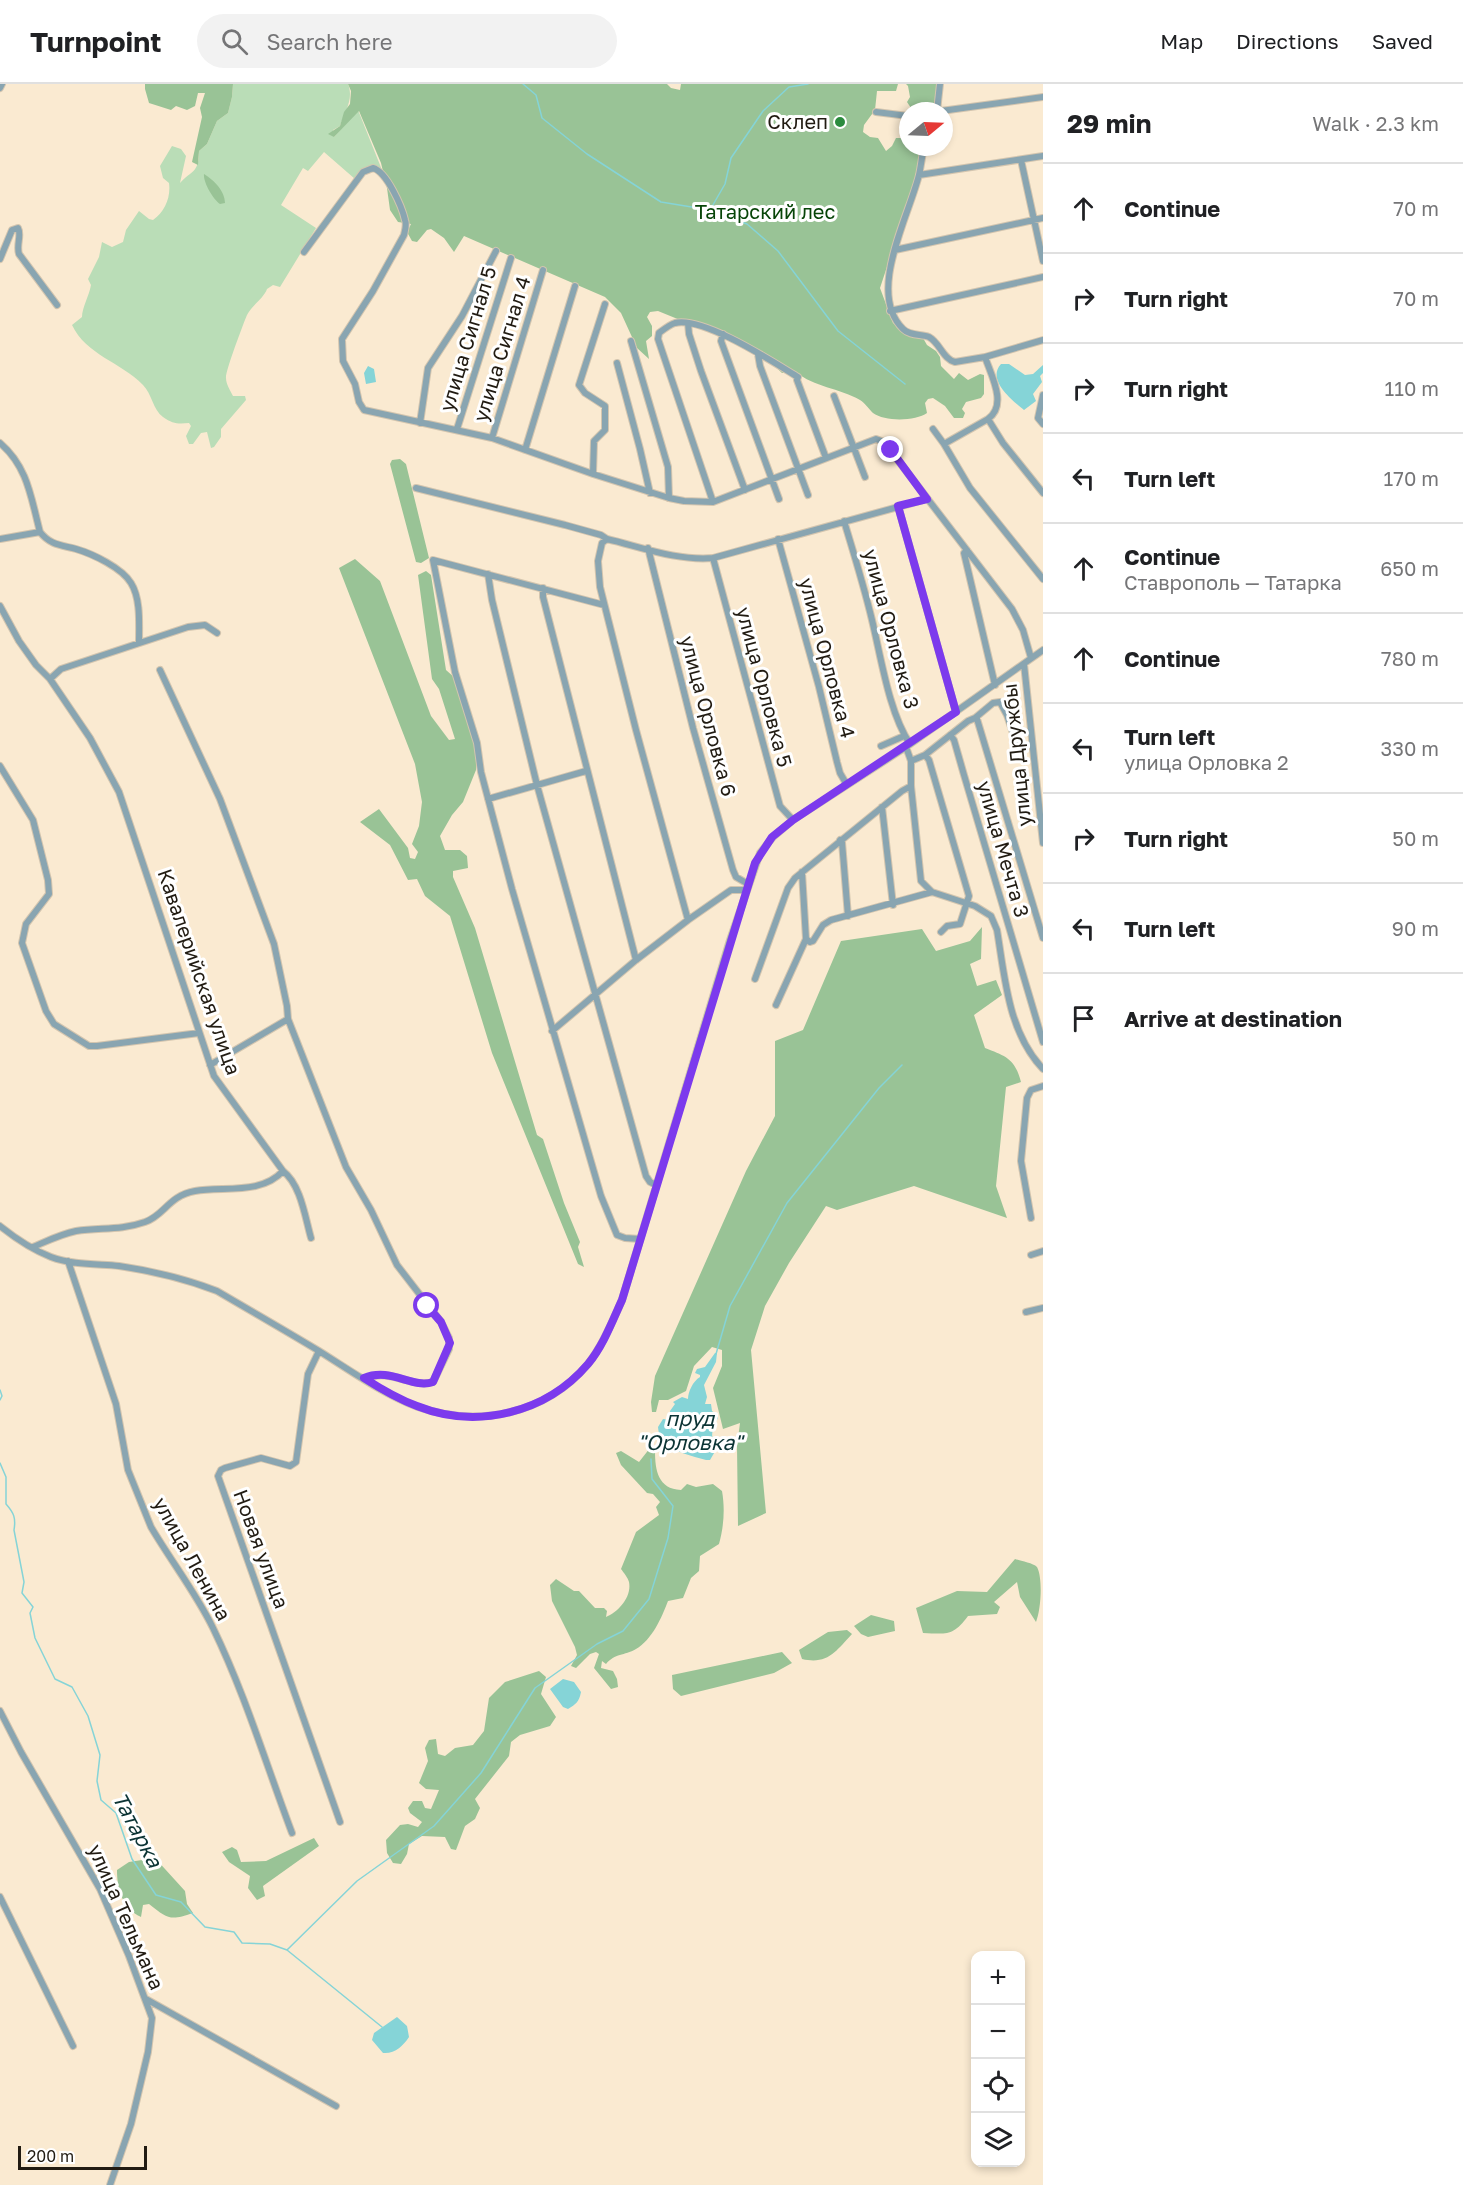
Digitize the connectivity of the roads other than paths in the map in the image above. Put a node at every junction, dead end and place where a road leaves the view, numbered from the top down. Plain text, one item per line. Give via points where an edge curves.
1 (2, 84) edge
2 (940, 84) edge
3 (0, 88) edge
4 (1043, 97) edge
5 (939, 102) edge
6 (953, 109) edge
7 (876, 112) dead end
8 (899, 116) edge
9 (922, 156) edge
10 (1043, 156) edge
11 (1021, 160) junction
12 (919, 175) junction
13 (1043, 218) edge
14 (1034, 220) junction
15 (895, 250) junction
16 (496, 251) dead end
17 (304, 252) dead end
18 (511, 258) dead end
19 (0, 259) edge
20 (1043, 261) edge
21 (543, 270) dead end
22 (1043, 277) edge
23 (574, 286) dead end
24 (605, 304) dead end
25 (57, 305) dead end
26 (890, 311) junction
27 (688, 323) junction
28 (723, 334) junction
29 (1043, 340) edge
30 (631, 341) dead end
31 (758, 354) junction
32 (985, 357) junction
33 (617, 363) dead end
34 (1043, 395) edge
35 (834, 396) dead end
36 (988, 419) junction
37 (420, 423) junction
38 (1043, 424) edge
39 (457, 429) junction
40 (933, 429) dead end
41 (492, 438) junction
42 (0, 443) edge
43 (944, 444) junction
44 (854, 447) junction
45 (525, 450) junction
46 (826, 458) junction
47 (799, 469) junction
48 (593, 474) junction
49 (865, 477) dead end
50 (772, 480) junction
51 (416, 488) dead end
52 (745, 490) junction
53 (650, 493) junction
54 (1043, 493) edge
55 (808, 495) dead end
56 (669, 498) junction
57 (778, 499) dead end
58 (927, 499) junction
59 (713, 502) junction
60 (898, 506) junction
61 (844, 521) junction
62 (39, 532) junction
63 (0, 538) edge
64 (607, 538) junction
65 (778, 539) junction
66 (648, 548) junction
67 (967, 550) junction
68 (712, 558) junction
69 (488, 574) junction
70 (1043, 579) edge
71 (543, 588) junction
72 (604, 605) junction
73 (0, 606) edge
74 (218, 633) dead end
75 (139, 643) junction
76 (1043, 650) edge
77 (1031, 658) junction
78 (1024, 664) junction
79 (160, 670) dead end
80 (50, 680) junction
81 (995, 685) junction
82 (956, 712) junction
83 (975, 717) junction
84 (950, 735) junction
85 (904, 736) junction
86 (908, 745) junction
87 (881, 746) dead end
88 (1019, 751) dead end
89 (925, 755) junction
90 (911, 761) junction
91 (0, 766) edge
92 (586, 771) junction
93 (848, 784) junction
94 (537, 785) junction
95 (911, 786) junction
96 (488, 799) junction
97 (882, 807) junction
98 (793, 820) junction
99 (840, 840) junction
100 (1043, 843) edge
101 (801, 872) junction
102 (736, 877) junction
103 (747, 887) junction
104 (731, 890) junction
105 (932, 892) junction
106 (966, 902) junction
107 (893, 905) junction
108 (848, 916) junction
109 (688, 920) junction
110 (940, 932) dead end
111 (1043, 938) edge
112 (806, 939) junction
113 (636, 960) junction
114 (755, 979) dead end
115 (595, 994) junction
116 (776, 1005) dead end
117 (288, 1019) junction
118 (552, 1031) junction
119 (199, 1033) junction
120 (1043, 1042) edge
121 (210, 1065) junction
122 (1043, 1069) edge
123 (1043, 1086) edge
124 (283, 1171) junction
125 (656, 1185) junction
126 (1031, 1218) dead end
127 (0, 1226) edge
128 (311, 1238) dead end
129 (640, 1239) junction
130 (33, 1248) junction
131 (1043, 1251) edge
132 (1031, 1255) dead end
133 (68, 1261) junction
134 (1043, 1308) edge
135 (1026, 1312) dead end
136 (320, 1351) junction
137 (364, 1378) junction
138 (0, 1712) edge
139 (340, 1822) dead end
140 (292, 1833) dead end
141 (0, 1897) edge
142 (146, 1999) junction
143 (73, 2046) dead end
144 (336, 2106) dead end
145 (110, 2185) edge

1 - 3 street
2 - 5 street
4 - 6 street
7 - 8 street
9 - 12 street
10 - 11 street
11 - 12 street
11 - 14 street
12 - 15 street
13 - 14 street
14 - 15 street
14 - 20 street
15 - 26 street via 888,297
16 - 37 street via 462,316 428,368
17 - 37 street via 363,172 373,168 382,172 406,226 373,291 342,339 343,362 364,410
18 - 39 street, улица Сигнал 5
19 - 25 street via 14,228 20,230 19,254
21 - 41 street, улица Сигнал 4
22 - 26 street
23 - 45 street
24 - 48 street via 579,386 605,406 606,424 594,441
26 - 32 street via 909,333 927,336 938,343 951,361
27 - 28 street
27 - 52 street via 700,371
27 - 59 street via 666,327 658,339
28 - 31 street
28 - 50 street via 721,341
29 - 32 street
30 - 56 street via 668,467
31 - 46 street via 798,376
31 - 47 street
32 - 36 street via 999,399 997,410
33 - 53 street
34 - 38 street via 1038,418
35 - 44 street
36 - 43 street
36 - 54 street
37 - 39 street
39 - 41 street
40 - 43 street
41 - 45 street
42 - 62 street via 22,471
43 - 70 street via 970,488
44 - 46 street
44 - 49 street
44 - 58 street via 876,439 884,442
45 - 48 street
46 - 47 street
47 - 50 street
47 - 55 street
48 - 53 street
50 - 52 street
50 - 57 street
51 - 64 street
52 - 59 street
53 - 56 street
56 - 59 street
58 - 60 street
58 - 67 street
60 - 61 street
60 - 82 street
61 - 65 street
61 - 85 street, улица Орловка 3
62 - 63 street
62 - 75 street via 55,545 90,553 124,575 131,584 139,615
64 - 66 street
64 - 72 street via 602,543 597,571
65 - 68 street
65 - 93 street, улица Орловка 4 via 840,773
66 - 68 street via 688,559
66 - 102 street, улица Орловка 6 via 693,728
67 - 77 street via 1012,609
67 - 81 street via 964,553
68 - 98 street, улица Орловка 5 via 780,806
69 - 71 street
69 - 94 street
69 - 96 street via 433,560 455,672 477,743
71 - 72 street
71 - 92 street
72 - 109 street
73 - 80 street, Кавалерийская улица via 19,642
74 - 75 street via 205,625 188,627
75 - 80 street via 61,669
76 - 77 street
77 - 78 street
78 - 81 street
78 - 100 street, улица Дружбы
79 - 117 street via 220,799 274,944
80 - 119 street, Кавалерийская улица via 101,756 119,792
81 - 82 street
82 - 86 street
83 - 84 street
83 - 88 street via 1000,702
83 - 111 street
84 - 89 street
84 - 120 street, улица Мечта 3
85 - 86 street, улица Орловка 3
85 - 87 street
86 - 90 street, улица Орловка 3
86 - 93 street
89 - 90 street
89 - 106 street via 964,878 969,896
90 - 95 street, улица Орловка 3
91 - 119 street via 33,820 48,880 49,894 26,924 22,943 48,1017 60,1030 89,1046
92 - 94 street
92 - 113 street
93 - 98 street
94 - 96 street
94 - 115 street
95 - 97 street
95 - 105 street, улица Орловка 3 via 918,870 921,881
96 - 118 street
97 - 99 street
97 - 107 street
98 - 103 street via 766,844
99 - 101 street
99 - 108 street
101 - 112 street
101 - 114 street via 788,888
102 - 103 street
102 - 104 street
103 - 104 street
103 - 125 street
104 - 109 street
105 - 106 street
105 - 107 street
106 - 110 street via 960,924
106 - 122 street via 991,916 1014,1021 1027,1050
107 - 108 street
108 - 112 street via 826,922 813,941
109 - 113 street
112 - 116 street
113 - 115 street
115 - 118 street
115 - 125 street via 646,1176
117 - 121 street
117 - 137 street via 346,1167 372,1210 397,1265 449,1338 449,1348 433,1382 387,1374
118 - 129 street via 613,1230 625,1238
119 - 121 street, Кавалерийская улица
121 - 124 street, Кавалерийская улица via 219,1085
123 - 126 street via 1031,1090 1026,1098 1021,1161
124 - 128 street, Кавалерийская улица via 298,1194
124 - 130 street via 248,1187 186,1194 148,1221 129,1227 71,1232
125 - 129 street
127 - 130 street
129 - 137 street via 622,1300 606,1336 589,1363 563,1389 544,1401 499,1415 452,1415 419,1407
130 - 133 street
131 - 132 street
133 - 136 street via 141,1270 192,1282 217,1291
133 - 140 street, улица Ленина via 116,1404 128,1470 143,1510 212,1625 251,1715
134 - 135 street
136 - 137 street
136 - 139 street, Новая улица via 308,1374 296,1462 290,1466 261,1458 225,1468 218,1476
138 - 142 street, улица Тельмана via 100,1889
141 - 143 street
142 - 144 street
142 - 145 street, улица Тельмана via 152,2018 147,2052 131,2124

